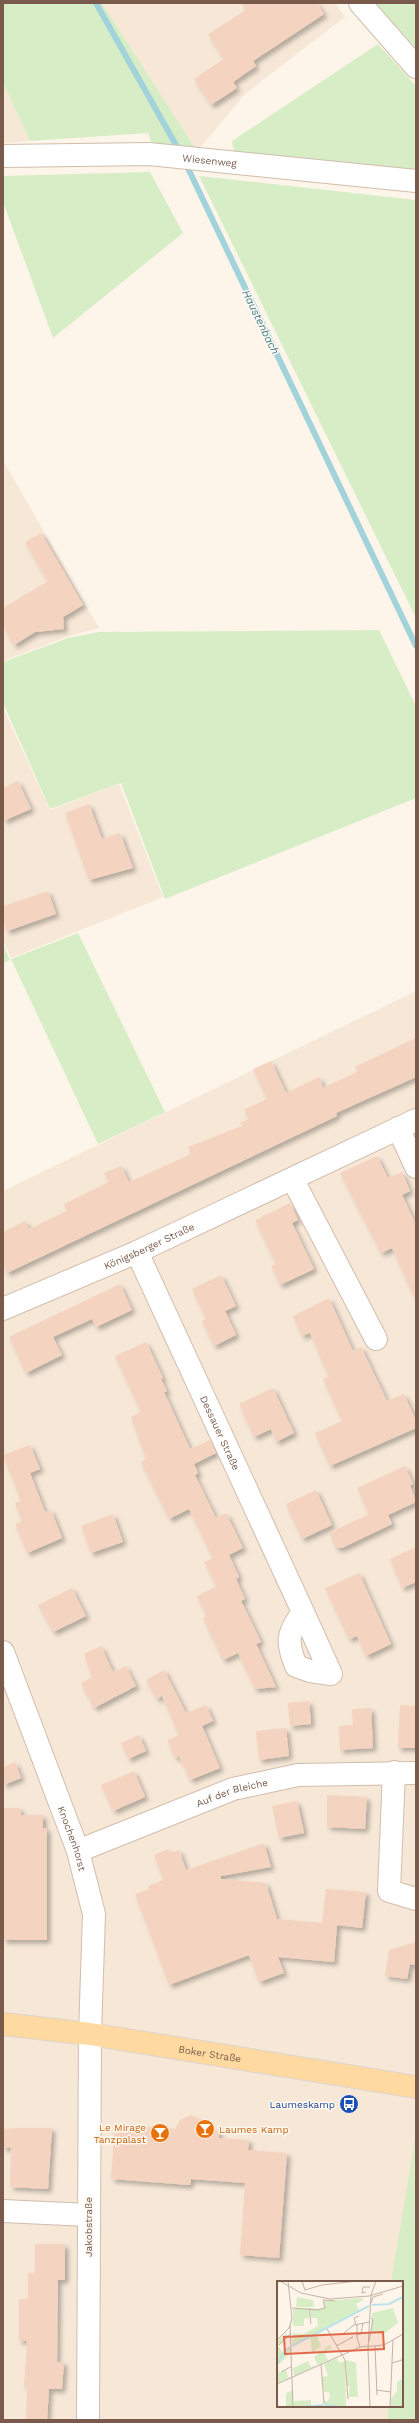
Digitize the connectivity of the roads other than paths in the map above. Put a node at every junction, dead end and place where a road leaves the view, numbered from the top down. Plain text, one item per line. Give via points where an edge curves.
1 (360, 3) edge
2 (416, 67) edge
3 (3, 156) edge
4 (416, 181) edge
5 (407, 1124) edge
6 (416, 1167) edge
7 (293, 1180) junction
8 (138, 1252) junction
9 (3, 1309) edge
10 (376, 1339) dead end
11 (303, 1612) dead end
12 (3, 1652) edge
13 (394, 1772) junction
14 (416, 1773) edge
15 (78, 1851) junction
16 (416, 1899) edge
17 (3, 2024) edge
18 (90, 2034) junction
19 (416, 2088) edge
20 (3, 2211) edge
21 (88, 2215) junction
22 (88, 2420) edge

1 - 2 street
3 - 4 street, Wiesenweg via 149,154
5 - 6 street, Königsberger Straße
5 - 7 street, Königsberger Straße
7 - 8 street, Königsberger Straße
7 - 10 street
8 - 9 street, Königsberger Straße
8 - 11 street, Dessauer Straße
12 - 15 street, Knochenhorst
13 - 14 street, Auf der Bleiche
13 - 15 street, Auf der Bleiche via 298,1775 233,1789
13 - 16 street via 389,1891
15 - 18 street, Knochenhorst via 94,1914
17 - 18 main road, Boker Straße
18 - 19 main road, Boker Straße
18 - 21 street, Jakobstraße
20 - 21 street
21 - 22 street, Jakobstraße

